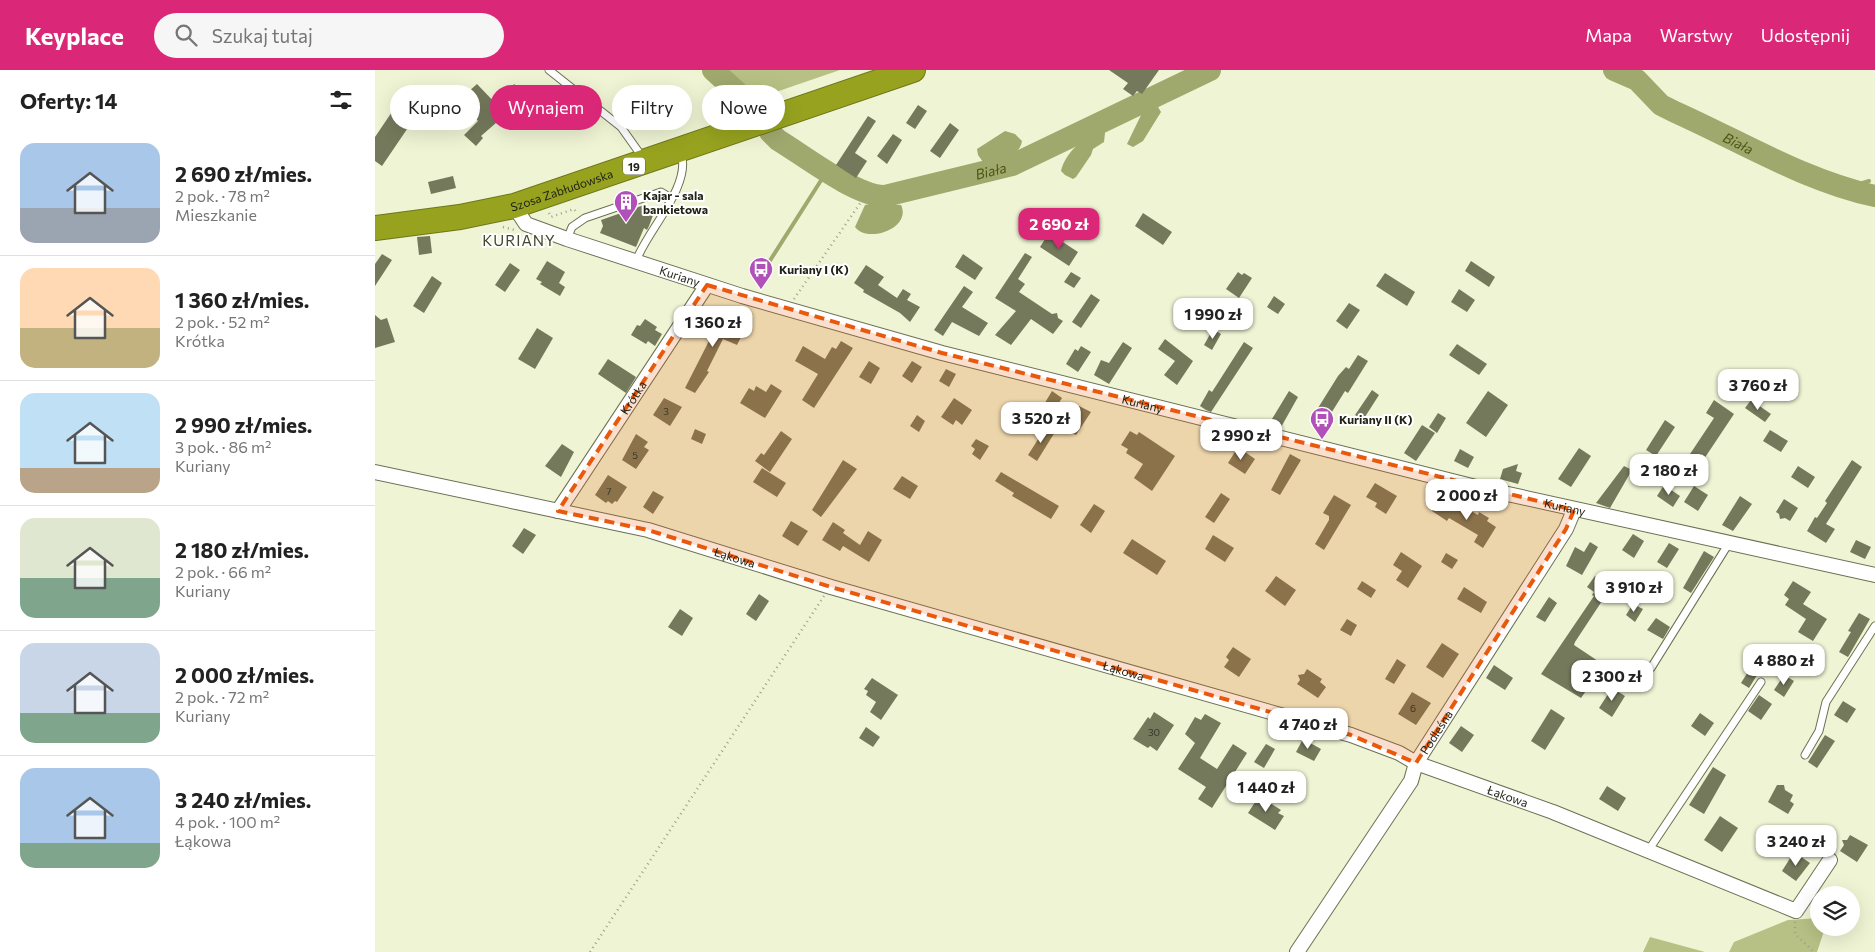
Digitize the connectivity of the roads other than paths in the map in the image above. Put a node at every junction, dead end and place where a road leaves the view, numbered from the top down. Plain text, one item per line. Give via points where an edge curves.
1 (549, 70) edge
2 (913, 70) edge
3 (680, 150) junction
4 (644, 162) junction
5 (671, 198) junction
6 (514, 206) junction
7 (375, 228) edge
8 (567, 239) junction
9 (636, 261) junction
10 (707, 285) junction
11 (375, 472) edge
12 (1574, 510) junction
13 (558, 511) junction
14 (1729, 543) junction
15 (1875, 575) edge
16 (1875, 626) edge
17 (1651, 668) dead end
18 (1761, 682) dead end
19 (1805, 755) dead end
20 (1416, 763) junction
21 (1648, 851) junction
22 (1829, 860) dead end
23 (1297, 952) edge

1 - 4 lane via 621,127 636,145
2 - 3 highway, Szosa Zabłudowska / 19
3 - 4 highway, Szosa Zabłudowska / 19
3 - 5 lane via 683,172
4 - 6 highway, Szosa Zabłudowska / 19
5 - 8 lane via 661,192 585,218 572,227
5 - 9 lane
6 - 7 highway, Szosa Zabłudowska / 19
6 - 8 street, Kuriany via 526,224
8 - 9 street, Kuriany
9 - 10 street, Kuriany
10 - 12 street, Kuriany via 942,353 1312,448
10 - 13 street, Krótka
11 - 13 street, Łąkowa
12 - 14 street, Kuriany
12 - 20 street, Podleśna via 1566,529
13 - 20 street, Łąkowa via 648,530 831,587 1351,735
14 - 15 street, Kuriany
14 - 17 lane
16 - 19 lane via 1826,702 1819,731
18 - 21 lane
20 - 21 street, Łąkowa via 1553,812
20 - 23 street, Podleśna via 1411,781
21 - 22 street, Łąkowa via 1796,911

